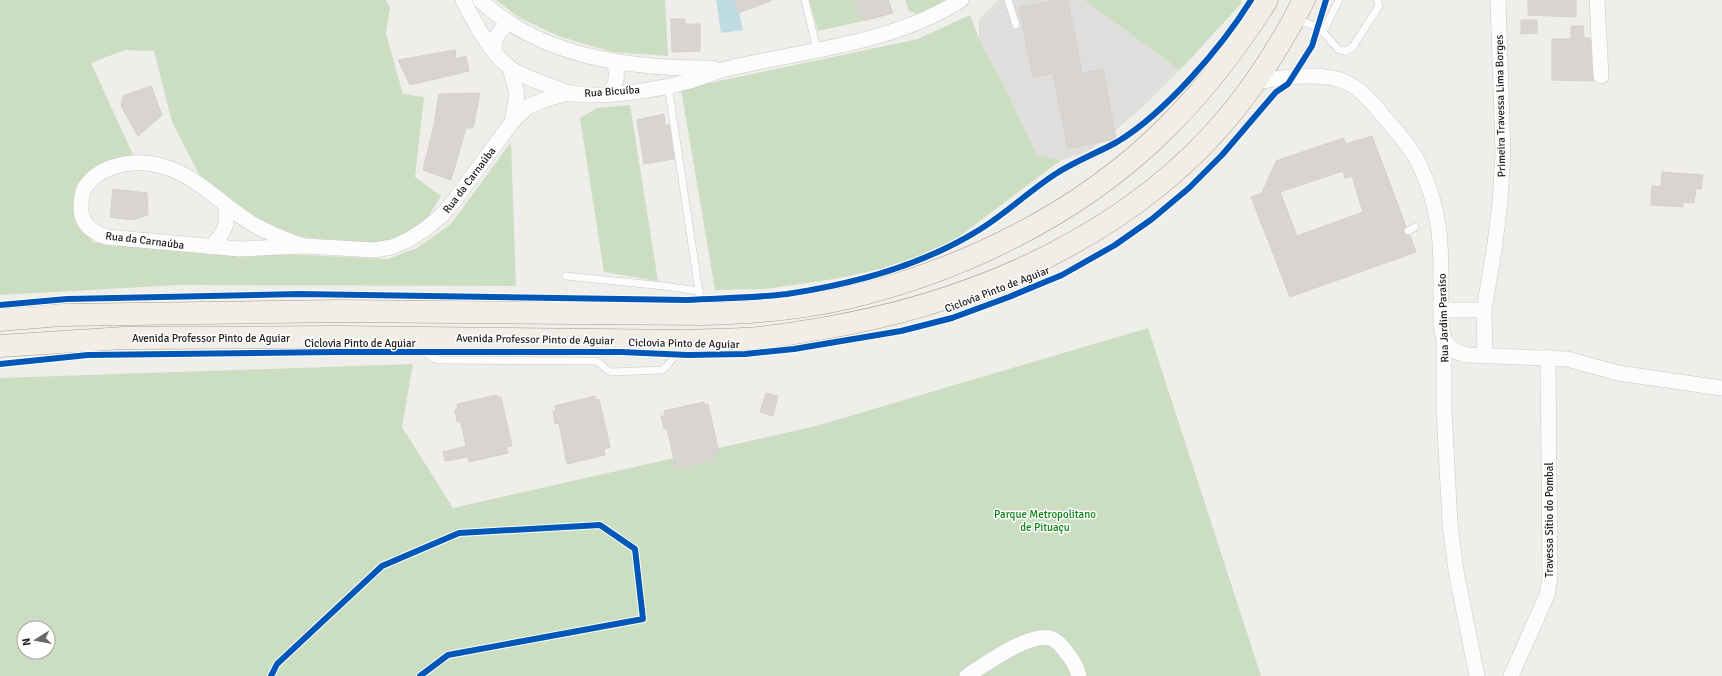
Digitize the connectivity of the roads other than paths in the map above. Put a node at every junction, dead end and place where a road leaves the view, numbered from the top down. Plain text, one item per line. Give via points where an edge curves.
1 (462, 0) edge
2 (480, 0) edge
3 (805, 0) edge
4 (961, 0) edge
5 (1008, 0) edge
6 (1267, 0) edge
7 (1339, 0) edge
8 (1377, 0) edge
9 (1498, 0) edge
10 (1597, 0) edge
11 (1299, 9) edge
12 (509, 23) junction
13 (1016, 24) dead end
14 (1323, 32) junction
15 (817, 50) junction
16 (494, 51) junction
17 (614, 61) junction
18 (510, 68) junction
19 (728, 68) junction
20 (1601, 76) dead end
21 (1255, 82) junction
22 (668, 85) junction
23 (569, 92) junction
24 (609, 94) junction
25 (512, 122) junction
26 (226, 204) junction
27 (1415, 227) dead end
28 (1408, 230) dead end
29 (304, 246) junction
30 (211, 247) junction
31 (566, 276) dead end
32 (699, 291) junction
33 (1441, 310) junction
34 (1484, 310) junction
35 (703, 314) junction
36 (0, 320) edge
37 (412, 338) junction
38 (1444, 339) junction
39 (687, 341) junction
40 (0, 346) edge
41 (1486, 355) junction
42 (1548, 357) junction
43 (1722, 388) edge
44 (967, 676) edge
45 (1080, 676) edge
46 (1477, 676) edge
47 (1511, 676) edge

1 - 16 street, Rua Bicuíba
2 - 12 street, Rua Bicuíba
3 - 15 lane
4 - 15 street, Rua Bicuíba via 928,19 904,28
5 - 13 lane
6 - 35 main road via 1253,23 1214,73 1161,133 1084,195 1037,224 991,248 893,286 846,298 789,308
7 - 14 lane
8 - 14 lane via 1379,6 1352,48 1346,51 1339,50
9 - 34 street, Primeira Travessa Lima Borges via 1502,152 1500,203
10 - 20 street
11 - 14 lane
11 - 21 main road, Avenida Professor Pinto de Aguiar
12 - 16 street via 496,35
12 - 17 street, Rua Bicuíba via 542,42
15 - 19 street, Rua Bicuíba
16 - 18 street, Rua Bicuíba
17 - 19 street, Rua Bicuíba via 654,67
17 - 24 street via 617,77
18 - 23 street, Rua Bicuíba
18 - 25 street, Rua da Carnaúba via 517,94
19 - 22 street, Rua Bicuíba via 690,81
21 - 33 street, Rua Jardim Paraíso via 1293,76 1333,78 1358,88 1381,113 1417,160 1430,189 1441,239
21 - 39 main road, Avenida Professor Pinto de Aguiar via 1204,143 1140,200 1052,254 1000,278 948,298 851,324 792,334
22 - 24 street, Rua Bicuíba
22 - 32 lane
23 - 24 street, Rua Bicuíba
23 - 25 street, Rua da Carnaúba via 527,107
25 - 29 street, Rua da Carnaúba via 441,216 408,240 392,247 374,250
26 - 29 street, Rua da Carnaúba via 275,236
26 - 30 street via 228,217 225,228
26 - 30 street, Rua da Carnaúba via 184,174 147,163 134,162 104,171 93,178 84,189 81,214 93,232 106,237
27 - 28 lane
29 - 30 street, Rua da Carnaúba via 240,249
31 - 32 lane
32 - 35 lane
33 - 34 street
33 - 38 street, Rua Jardim Paraíso
34 - 41 street, Primeira Travessa Lima Borges
35 - 36 main road via 339,311 61,315
37 - 39 main road, Avenida Professor Pinto de Aguiar
37 - 39 lane via 432,358 439,360 595,361 611,372 662,370
37 - 40 main road, Avenida Professor Pinto de Aguiar via 124,338
38 - 41 street via 1458,354
38 - 46 street, Rua Jardim Paraíso via 1444,409 1450,524 1456,571
41 - 42 street
42 - 43 street via 1567,359 1618,373
42 - 47 street, Travessa Sítio do Pombal via 1550,577 1547,595
44 - 45 street via 1027,640 1040,637 1051,638 1062,645

